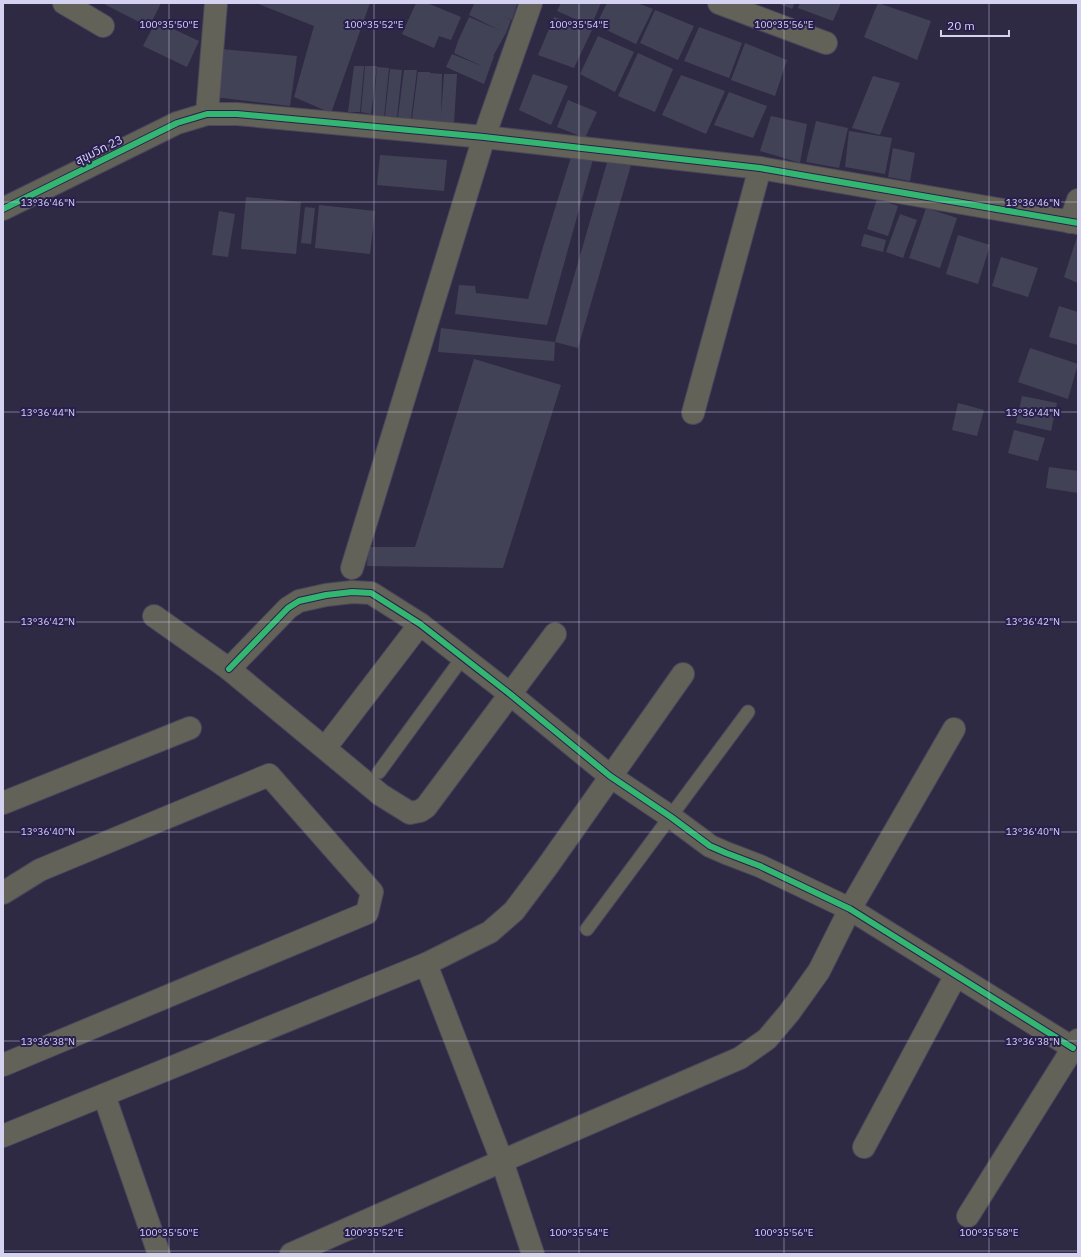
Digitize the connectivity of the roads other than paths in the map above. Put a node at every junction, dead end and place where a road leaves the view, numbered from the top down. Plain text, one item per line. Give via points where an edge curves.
1 (64, 3) edge
2 (216, 3) edge
3 (531, 3) edge
4 (719, 3) edge
5 (103, 26) dead end
6 (826, 43) dead end
7 (207, 114) junction
8 (484, 137) junction
9 (760, 168) junction
10 (1078, 200) edge
11 (3, 210) edge
12 (1074, 222) edge
13 (693, 413) dead end
14 (352, 568) dead end
15 (154, 616) dead end
16 (420, 624) junction
17 (555, 634) dead end
18 (463, 657) junction
19 (229, 669) junction
20 (683, 674) dead end
21 (510, 694) junction
22 (748, 712) dead end
23 (190, 728) dead end
24 (954, 729) dead end
25 (332, 739) dead end
26 (379, 772) dead end
27 (610, 776) junction
28 (3, 803) edge
29 (671, 817) junction
30 (3, 893) edge
31 (850, 909) junction
32 (587, 929) dead end
33 (426, 964) junction
34 (956, 975) junction
35 (1076, 1044) edge
36 (3, 1065) edge
37 (104, 1095) junction
38 (3, 1136) edge
39 (864, 1147) dead end
40 (502, 1161) junction
41 (968, 1216) dead end
42 (159, 1254) edge
43 (291, 1254) edge
44 (533, 1254) edge

1 - 5 street
2 - 7 street
3 - 8 street
4 - 6 street
7 - 8 street, สุขุมวิท 23 via 237,114
7 - 11 street, สุขุมวิท 23 via 177,123
8 - 9 street, สุขุมวิท 23
8 - 14 street
9 - 12 street, สุขุมวิท 23
9 - 13 street
10 - 12 street
15 - 19 street
16 - 18 street
16 - 19 street via 371,593 352,592 299,601 288,608
16 - 25 street
17 - 21 street
18 - 21 street
18 - 26 lane
19 - 21 street via 381,795 410,813 426,807
20 - 27 street
21 - 27 street
22 - 29 lane
23 - 28 street
24 - 31 street
27 - 29 street
27 - 33 street via 514,911 490,932
29 - 31 street via 726,854 760,866
29 - 32 lane
30 - 36 street via 40,870 268,775 372,892 367,913
31 - 34 street
31 - 40 street via 819,971 767,1039 740,1058
33 - 37 street
33 - 40 street
34 - 35 street
34 - 39 street
35 - 41 street
37 - 38 street
37 - 42 street
40 - 43 street
40 - 44 street

